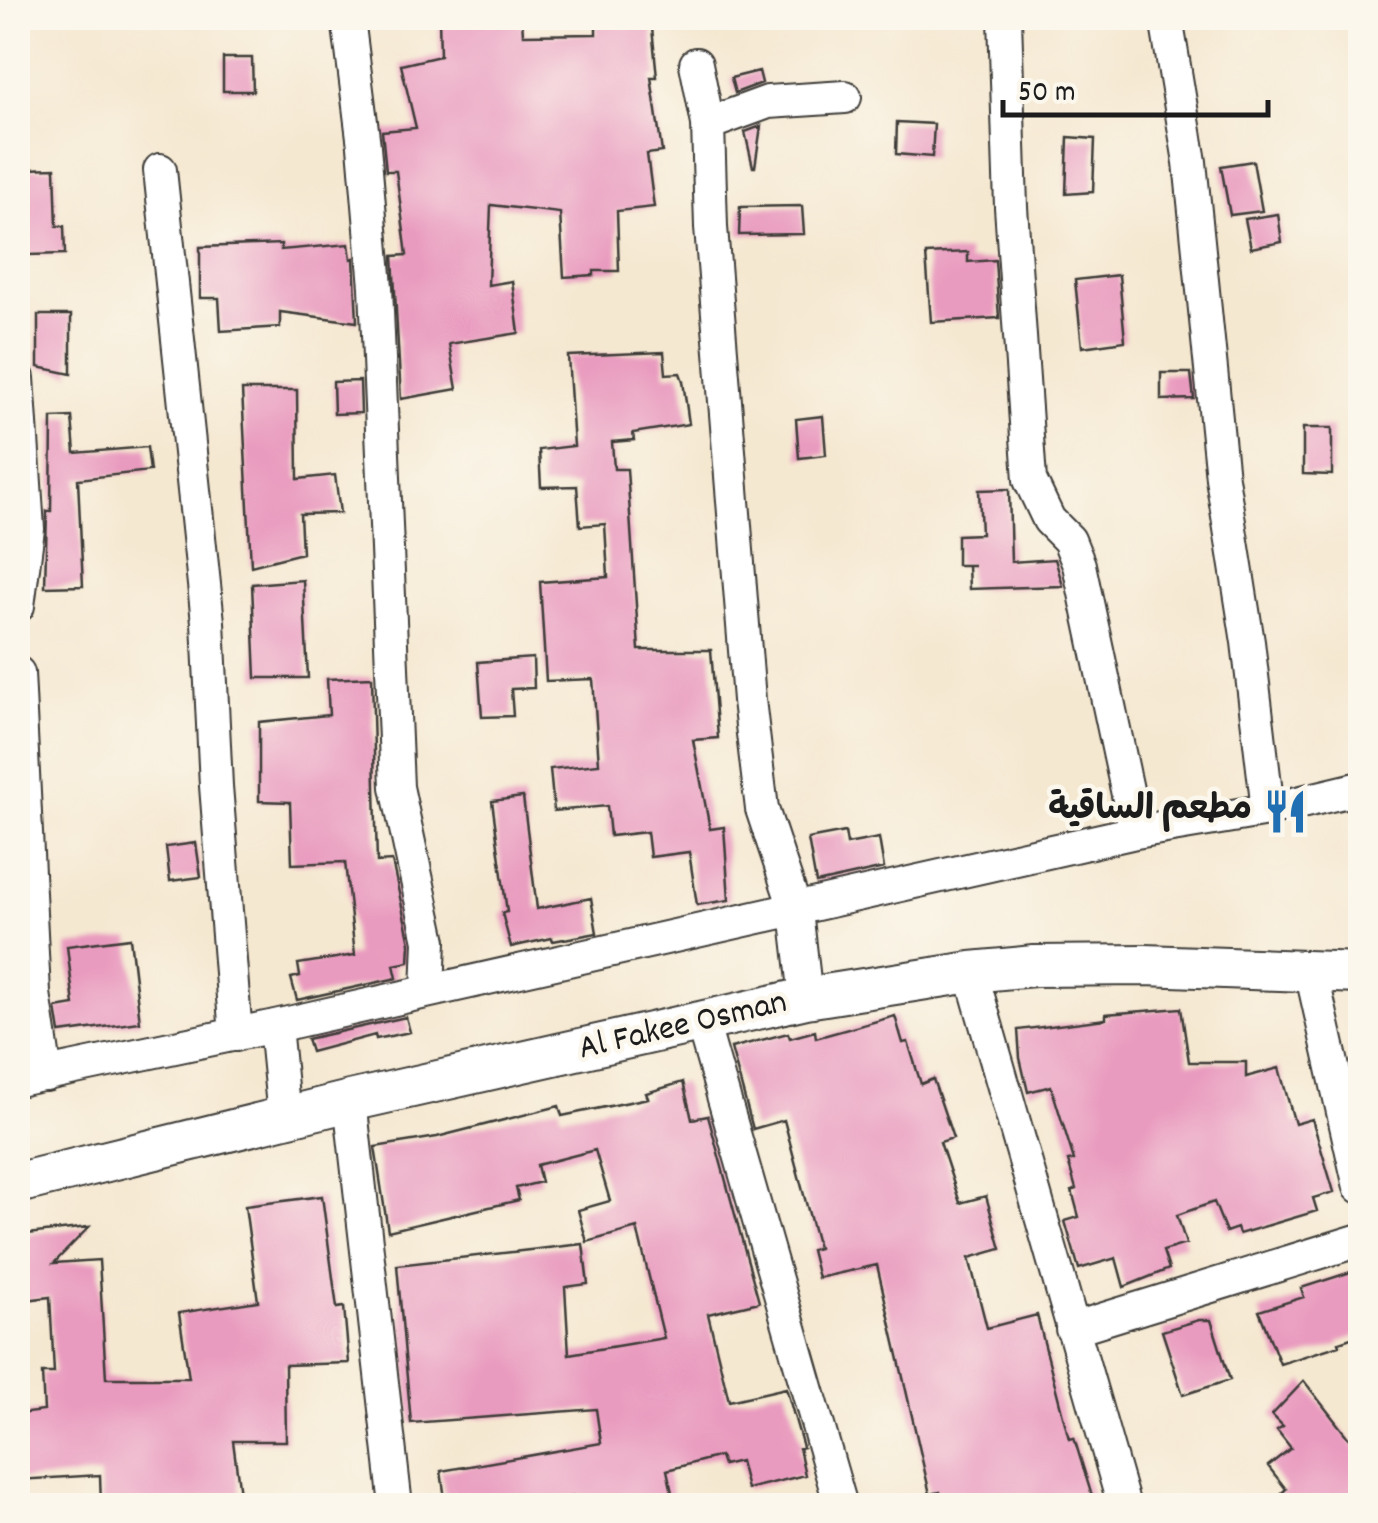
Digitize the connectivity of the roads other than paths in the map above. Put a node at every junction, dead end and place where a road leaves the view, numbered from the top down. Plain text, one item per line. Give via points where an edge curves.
1 (348, 18) edge
2 (1005, 18) edge
3 (1166, 18) edge
4 (696, 64) dead end
5 (845, 96) dead end
6 (708, 124) junction
7 (160, 170) dead end
8 (18, 378) edge
9 (18, 606) edge
10 (18, 673) edge
11 (1360, 788) edge
12 (1268, 810) junction
13 (1136, 832) junction
14 (796, 910) junction
15 (1311, 971) junction
16 (971, 972) junction
17 (1360, 973) edge
18 (428, 992) junction
19 (806, 998) junction
20 (702, 1022) junction
21 (275, 1026) junction
22 (236, 1034) junction
23 (32, 1078) edge
24 (350, 1101) junction
25 (284, 1116) junction
26 (18, 1182) edge
27 (1360, 1188) edge
28 (1360, 1240) edge
29 (1072, 1329) junction
30 (396, 1506) edge
31 (841, 1506) edge
32 (1124, 1506) edge

1 - 18 street via 376,288 397,787 430,941
2 - 13 street via 1030,480 1049,520 1070,540 1078,566
3 - 12 street via 1190,162 1222,478
4 - 6 street
5 - 6 street via 768,102
6 - 14 street via 749,700 762,809
7 - 22 street via 208,622
8 - 9 street via 28,529
10 - 23 street
11 - 12 street
12 - 13 street
13 - 14 street
14 - 18 street
14 - 19 street
15 - 16 street, Al Fakee Osman via 1144,964
15 - 17 street, Al Fakee Osman
15 - 27 street
16 - 19 street, Al Fakee Osman
16 - 29 street
18 - 21 street
19 - 20 street, Al Fakee Osman
20 - 24 street, Al Fakee Osman
20 - 31 street
21 - 22 street
21 - 25 street
22 - 23 street
24 - 25 street, Al Fakee Osman
24 - 30 street
25 - 26 street, Al Fakee Osman
28 - 29 street
29 - 32 street

